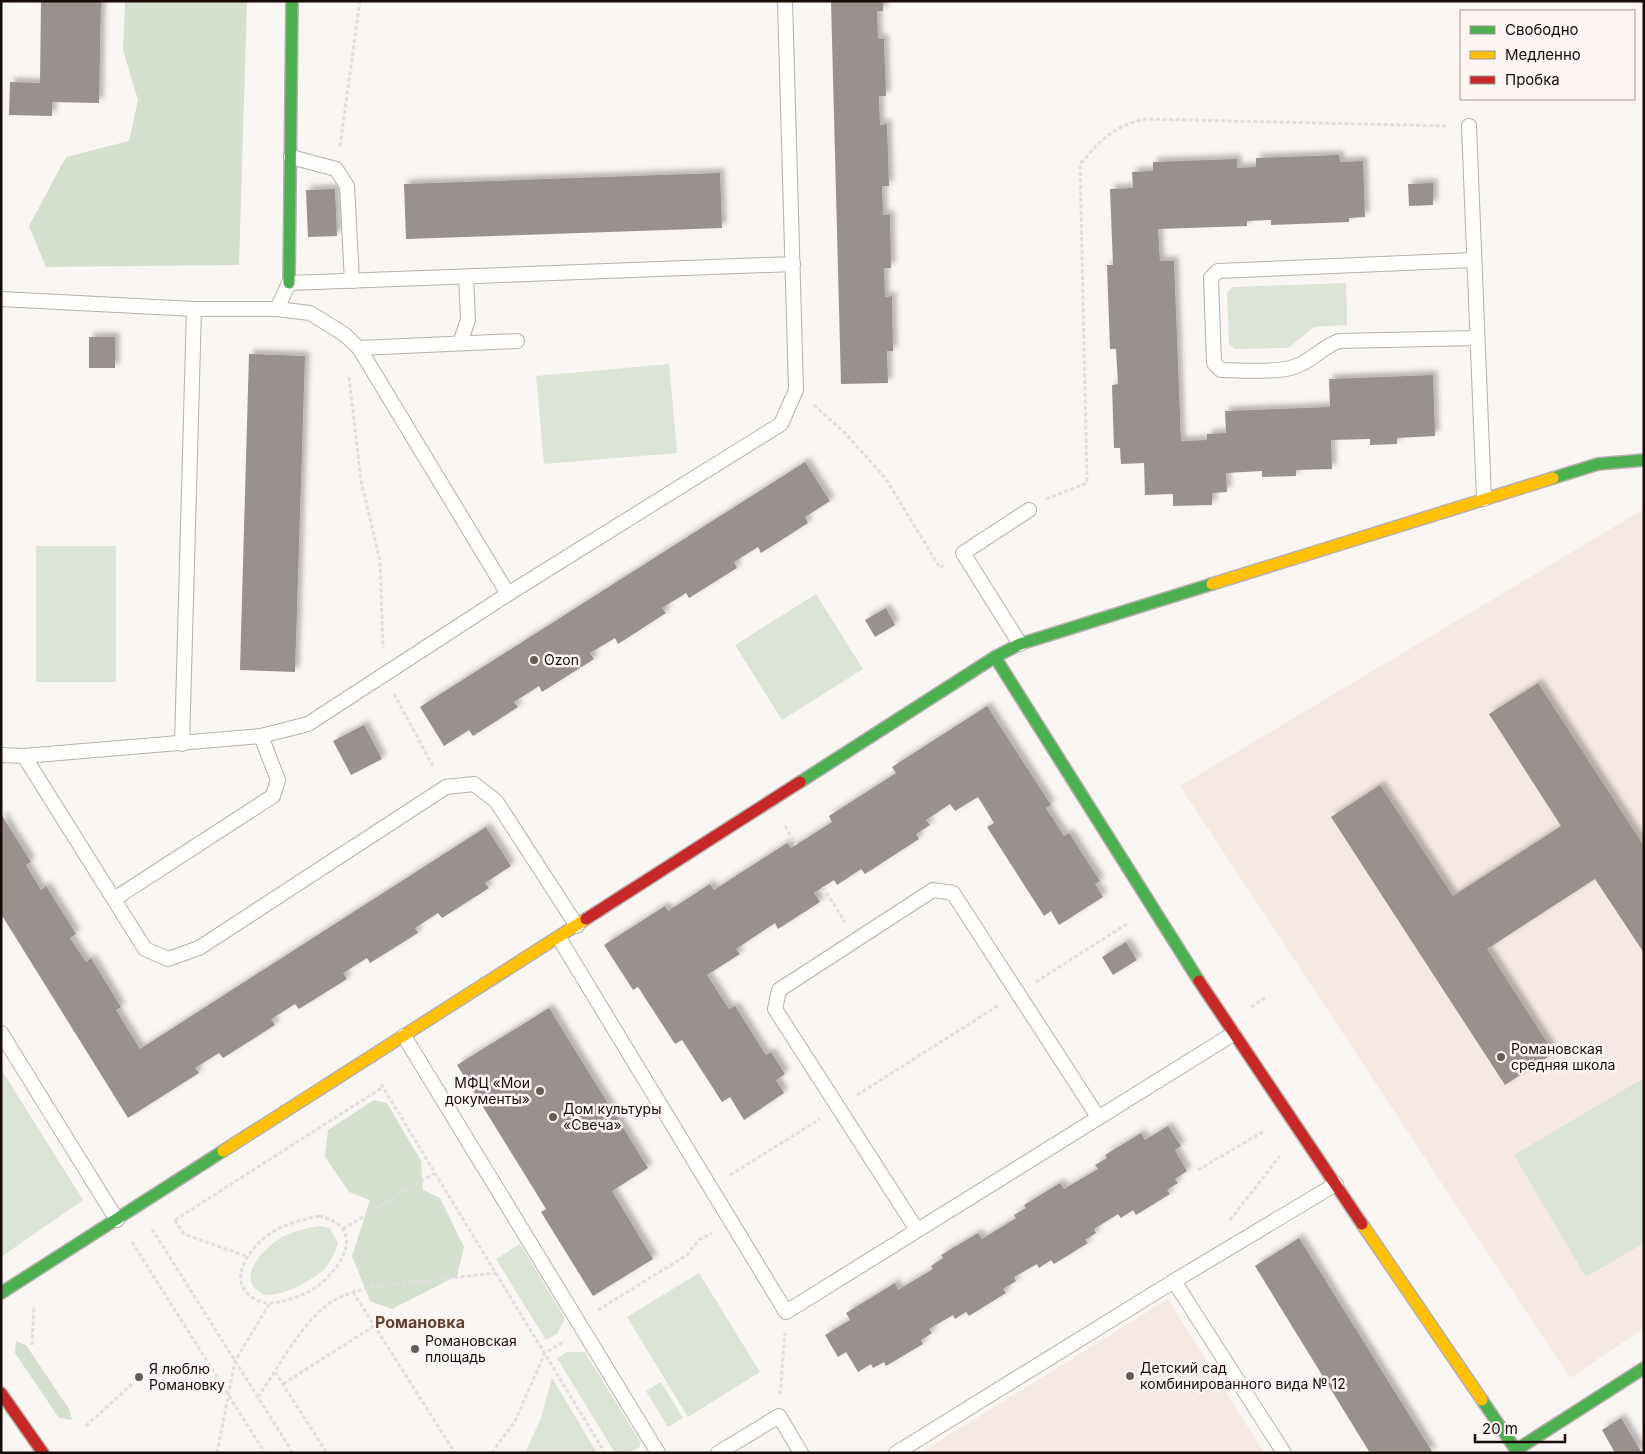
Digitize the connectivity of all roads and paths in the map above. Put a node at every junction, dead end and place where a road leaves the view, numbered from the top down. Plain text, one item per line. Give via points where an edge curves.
1 (292, 1) edge
2 (360, 1) edge
3 (785, 1) edge
4 (1469, 126) joint
5 (291, 157) junction
6 (336, 169) junction
7 (1474, 260) junction
8 (793, 264) junction
9 (466, 277) junction
10 (352, 281) junction
11 (289, 282) junction
12 (1, 299) edge
13 (194, 309) junction
14 (277, 309) junction
15 (1477, 338) junction
16 (517, 341) dead end
17 (460, 343) junction
18 (359, 348) junction
19 (349, 374) dead end
20 (796, 390) junction
21 (1644, 460) edge
22 (1484, 499) junction
23 (1029, 510) joint
24 (940, 568) dead end
25 (508, 594) junction
26 (1020, 644) junction
27 (995, 657) junction
28 (384, 676) junction
29 (262, 736) junction
30 (182, 744) junction
31 (1, 756) edge
32 (24, 756) junction
33 (428, 758) dead end
34 (783, 824) dead end
35 (796, 845) dead end
36 (823, 887) dead end
37 (114, 898) junction
38 (1153, 908) junction
39 (577, 926) junction
40 (559, 938) junction
41 (856, 940) junction
42 (1018, 993) junction
43 (1, 1033) edge
44 (1233, 1034) junction
45 (404, 1036) junction
46 (379, 1080) dead end
47 (383, 1087) junction
48 (838, 1107) junction
49 (1289, 1116) junction
50 (1098, 1117) junction
51 (1284, 1151) dead end
52 (1198, 1170) dead end
53 (435, 1173) junction
54 (1336, 1184) junction
55 (710, 1188) junction
56 (158, 1194) junction
57 (138, 1207) junction
58 (117, 1220) junction
59 (175, 1220) junction
60 (731, 1221) junction
61 (1224, 1228) dead end
62 (343, 1229) junction
63 (917, 1230) junction
64 (248, 1257) junction
65 (496, 1273) junction
66 (1174, 1281) junction
67 (353, 1292) junction
68 (1, 1294) edge
69 (270, 1303) junction
70 (786, 1312) junction
71 (578, 1322) junction
72 (374, 1326) junction
73 (545, 1353) junction
74 (235, 1361) junction
75 (1644, 1368) edge
76 (275, 1372) junction
77 (132, 1384) dead end
78 (283, 1384) junction
79 (1, 1393) edge
80 (228, 1395) junction
81 (258, 1397) junction
82 (779, 1416) junction
83 (86, 1426) dead end
84 (1517, 1451) edge
85 (43, 1453) edge
86 (217, 1453) edge
87 (265, 1453) edge
88 (293, 1453) edge
89 (327, 1453) edge
90 (454, 1453) edge
91 (492, 1453) edge
92 (605, 1453) edge
93 (658, 1453) edge
94 (718, 1453) edge
95 (802, 1453) edge
96 (896, 1453) edge
97 (1284, 1453) edge

1 - 5 street
2 - 6 path
3 - 8 lane
4 - 7 lane
4 - 23 path via 1145,119 1128,123 1103,137 1080,164 1087,484 1048,498
5 - 6 lane
5 - 11 street
6 - 10 lane via 347,186
7 - 15 lane
7 - 15 lane via 1218,271 1211,278 1214,363 1221,370 1286,369 1300,365 1339,341
8 - 9 lane
8 - 20 lane
9 - 10 lane
9 - 17 lane via 468,320
10 - 11 lane
11 - 14 lane
12 - 13 lane
13 - 14 lane
13 - 30 lane
14 - 18 lane via 310,314 344,334
15 - 22 lane
16 - 17 lane
17 - 18 lane
18 - 25 lane
19 - 28 path via 361,482 380,560
20 - 24 path via 845,433 886,479
20 - 25 lane via 781,424
21 - 22 street via 1598,464
22 - 26 street
23 - 26 lane via 963,553
25 - 28 lane
26 - 27 street
27 - 38 street
27 - 39 street
28 - 29 lane via 308,724
28 - 33 path
29 - 30 lane
29 - 37 lane via 278,780 273,796
30 - 32 lane
31 - 32 lane
32 - 37 lane
34 - 35 path
36 - 41 path
37 - 39 lane via 146,949 168,959 199,948 446,787 474,784 496,801
38 - 42 path
38 - 44 street
39 - 40 street
40 - 45 street
40 - 55 lane
41 - 42 lane via 933,890 953,893
41 - 48 lane via 779,990 775,1009
42 - 48 path
42 - 50 lane
43 - 58 lane
44 - 49 street
44 - 50 lane
45 - 56 street
45 - 71 lane
46 - 47 path
47 - 53 path
47 - 59 path
48 - 55 path
48 - 63 lane
49 - 52 path
49 - 54 street
50 - 63 lane
51 - 61 path
53 - 62 path
53 - 65 path
54 - 66 lane
54 - 84 street
55 - 60 lane
56 - 57 street
56 - 59 path
57 - 58 street
57 - 74 path
58 - 68 street
58 - 80 path
59 - 64 path via 184,1234
60 - 70 lane
60 - 71 path via 699,1240 687,1255
62 - 64 path via 334,1220 319,1216 300,1220 274,1231
62 - 69 path via 348,1243 332,1274 314,1289 292,1299
63 - 70 lane
64 - 69 path via 241,1268 240,1280 246,1292 256,1300
65 - 67 path via 371,1287
65 - 73 path
66 - 96 lane
66 - 97 lane
67 - 72 path
67 - 76 path via 332,1302 310,1321
69 - 74 path
70 - 82 path
71 - 93 lane
72 - 78 path
72 - 90 path
73 - 91 path via 516,1421
73 - 92 path
74 - 80 path
74 - 81 path
75 - 84 street
76 - 78 path
76 - 81 path
77 - 83 path
78 - 89 path
79 - 85 street
80 - 86 path
80 - 87 path
81 - 88 path
82 - 94 lane
82 - 95 lane

